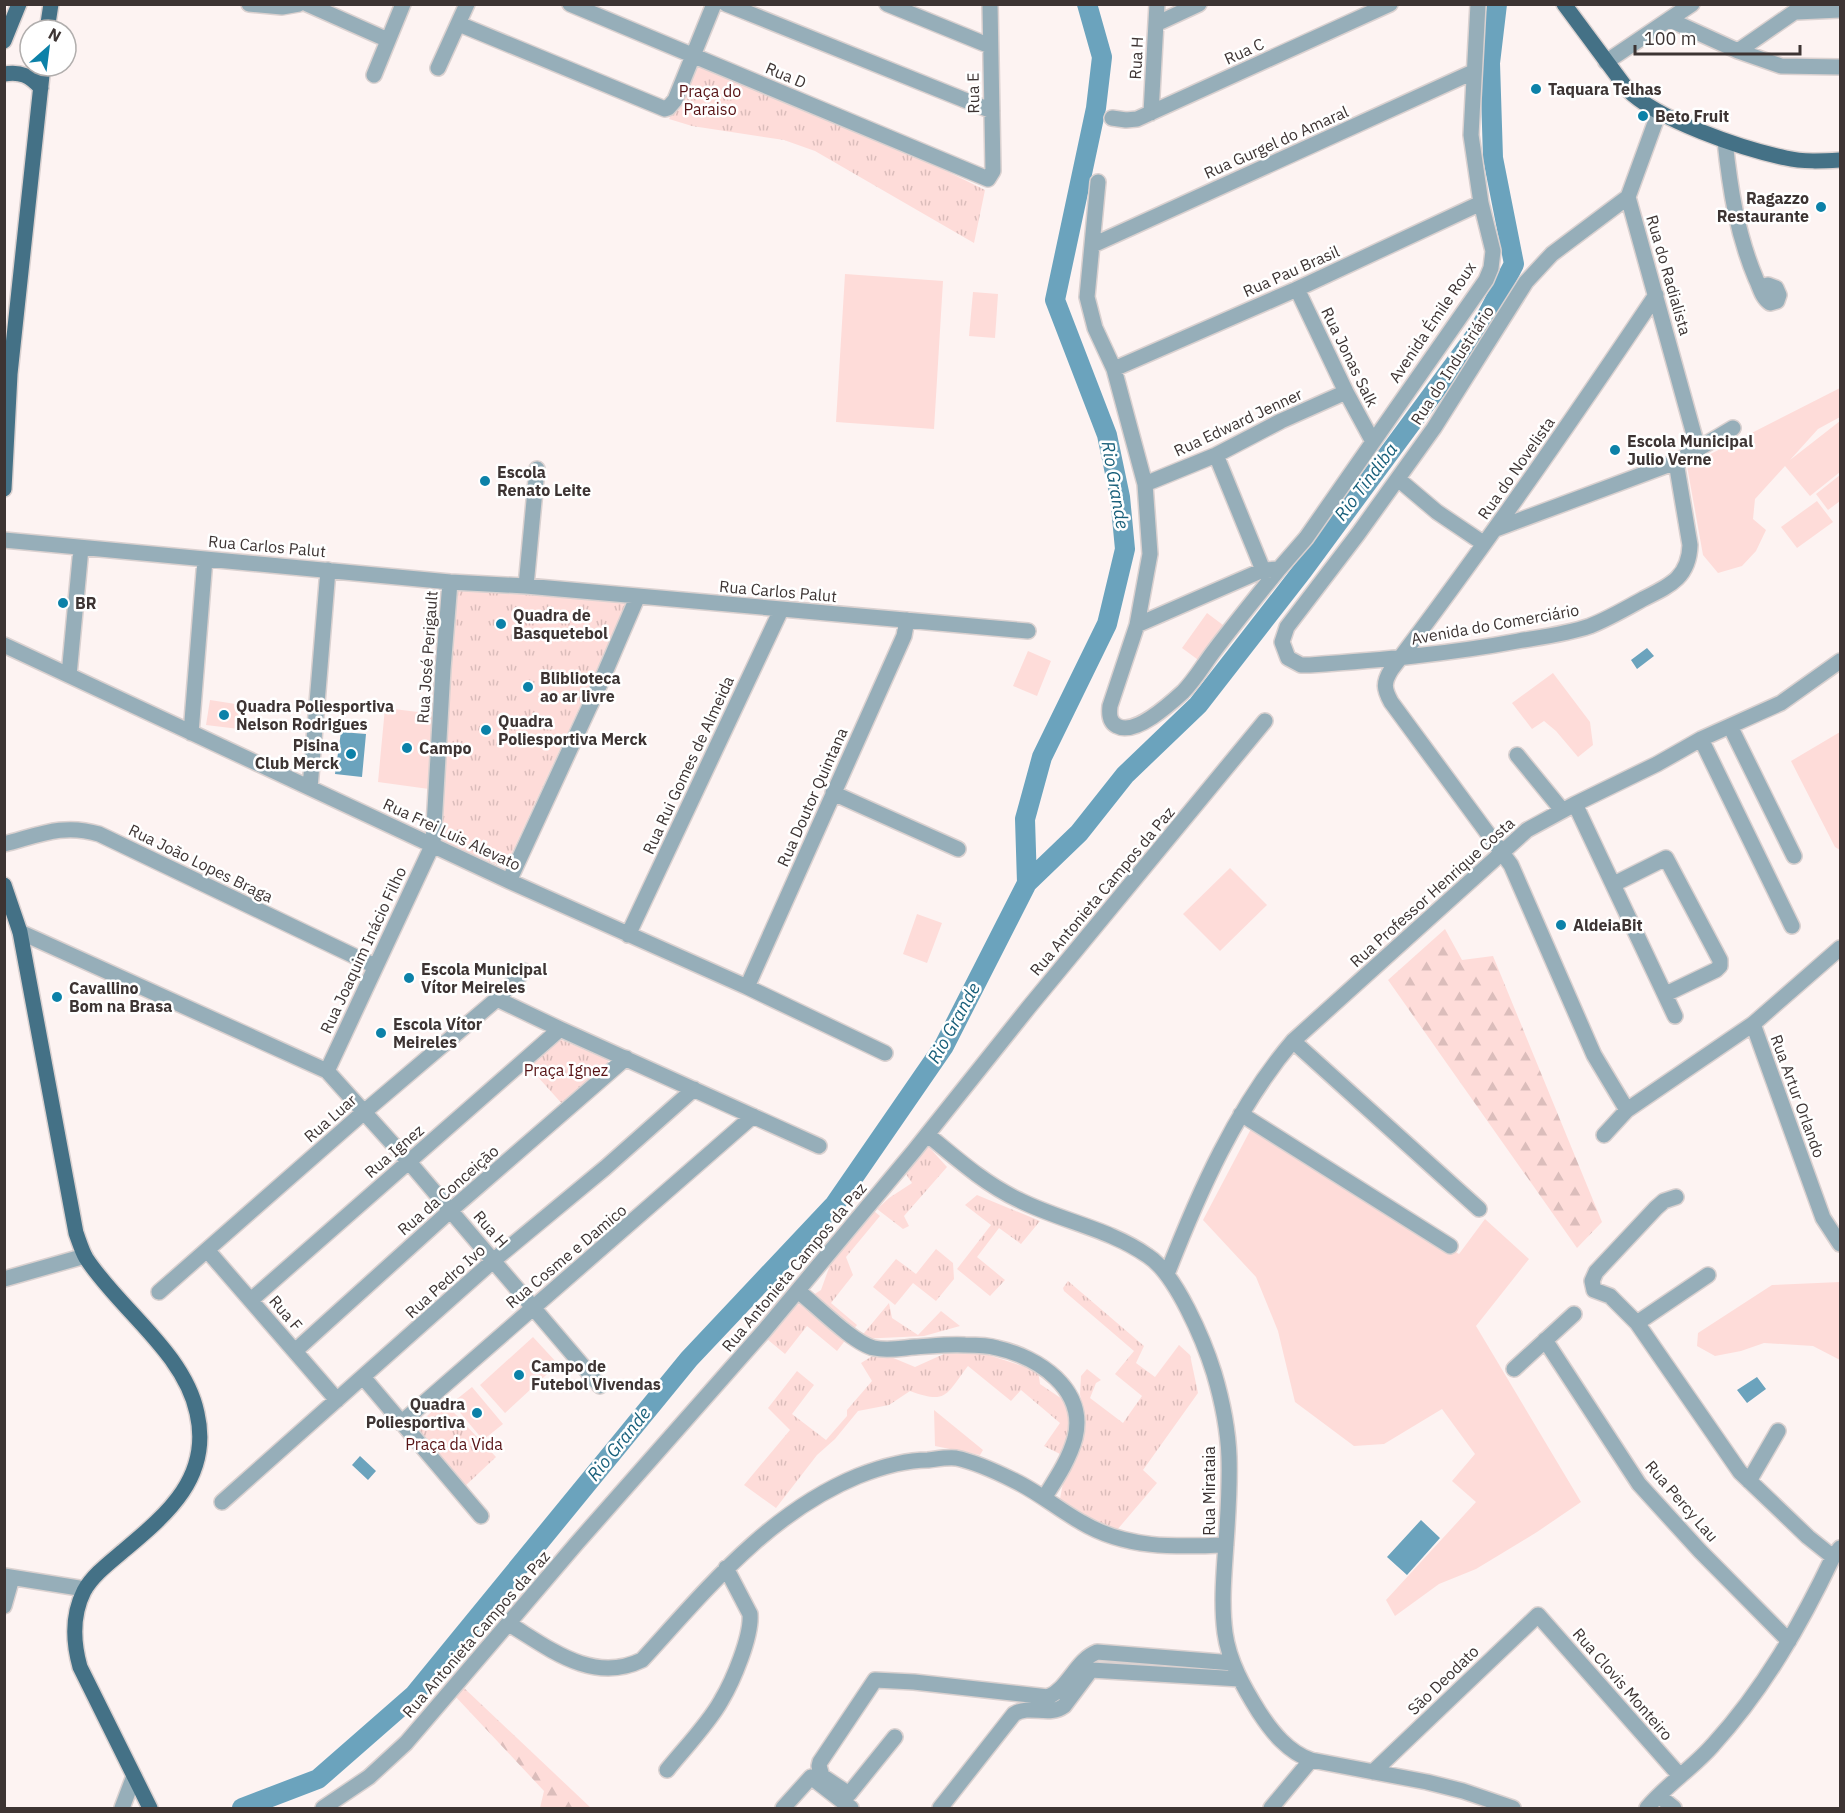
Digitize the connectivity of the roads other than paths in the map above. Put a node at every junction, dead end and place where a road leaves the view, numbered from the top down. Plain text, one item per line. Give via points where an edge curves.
1 (19, 4) edge
2 (249, 4) edge
3 (300, 4) edge
4 (307, 4) edge
5 (403, 4) edge
6 (467, 4) edge
7 (570, 4) edge
8 (714, 4) edge
9 (726, 4) edge
10 (887, 4) edge
11 (990, 4) edge
12 (1157, 4) edge
13 (1199, 4) edge
14 (1390, 4) edge
15 (1478, 4) edge
16 (1564, 4) edge
17 (1692, 4) edge
18 (1801, 8) edge
19 (1840, 10) edge
20 (1670, 20) junction
21 (459, 24) junction
22 (1156, 24) junction
23 (388, 40) junction
24 (4, 41) edge
25 (990, 46) junction
26 (1738, 51) junction
27 (693, 55) junction
28 (1606, 62) junction
29 (1840, 67) edge
30 (438, 68) dead end
31 (1473, 72) junction
32 (4, 74) edge
33 (374, 75) dead end
34 (42, 78) edge
35 (41, 88) junction
36 (992, 111) junction
37 (1151, 112) junction
38 (1659, 112) junction
39 (1112, 118) dead end
40 (1725, 141) junction
41 (1840, 160) edge
42 (988, 178) joint
43 (1098, 182) dead end
44 (1628, 197) junction
45 (1481, 203) junction
46 (1093, 245) junction
47 (1760, 288) dead end
48 (1297, 289) junction
49 (1656, 294) junction
50 (1114, 369) junction
51 (7, 377) edge
52 (1346, 392) junction
53 (1733, 428) dead end
54 (1372, 440) junction
55 (1698, 449) junction
56 (1216, 455) junction
57 (1676, 462) junction
58 (537, 469) dead end
59 (1398, 479) junction
60 (1145, 484) junction
61 (4, 489) edge
62 (1496, 529) junction
63 (4, 540) edge
64 (1483, 543) junction
65 (81, 548) junction
66 (205, 559) junction
67 (1279, 569) junction
68 (328, 570) junction
69 (1263, 570) junction
70 (450, 582) junction
71 (526, 586) junction
72 (637, 598) junction
73 (781, 610) junction
74 (907, 620) junction
75 (1137, 625) junction
76 (1028, 631) dead end
77 (4, 645) edge
78 (1400, 659) junction
79 (1840, 661) edge
80 (1295, 663) joint
81 (69, 675) junction
82 (1265, 721) dead end
83 (1730, 726) junction
84 (191, 733) junction
85 (1701, 739) junction
86 (1517, 755) dead end
87 (310, 788) junction
88 (833, 793) junction
89 (1569, 807) junction
90 (4, 844) edge
91 (433, 844) junction
92 (958, 849) dead end
93 (1502, 852) junction
94 (1794, 856) dead end
95 (508, 881) junction
96 (1614, 884) junction
97 (4, 885) edge
98 (1792, 926) dead end
99 (20, 932) junction
100 (628, 935) junction
101 (1840, 948) edge
102 (375, 966) junction
103 (524, 971) dead end
104 (747, 987) junction
105 (1665, 994) junction
106 (497, 999) junction
107 (1675, 1016) dead end
108 (1753, 1024) junction
109 (560, 1029) junction
110 (1293, 1041) junction
111 (885, 1053) dead end
112 (626, 1058) junction
113 (327, 1071) junction
114 (694, 1089) junction
115 (1627, 1110) junction
116 (364, 1112) junction
117 (1241, 1114) junction
118 (753, 1116) junction
119 (928, 1135) junction
120 (1604, 1135) dead end
121 (819, 1146) dead end
122 (409, 1162) junction
123 (1676, 1197) dead end
124 (1479, 1209) dead end
125 (451, 1210) junction
126 (1840, 1244) edge
127 (1450, 1246) dead end
128 (207, 1251) junction
129 (85, 1256) junction
130 (494, 1260) junction
131 (1167, 1274) junction
132 (1708, 1275) dead end
133 (4, 1280) edge
134 (798, 1291) junction
135 (159, 1292) dead end
136 (251, 1300) junction
137 (533, 1307) junction
138 (1574, 1314) dead end
139 (1637, 1323) junction
140 (1545, 1340) junction
141 (295, 1351) junction
142 (1514, 1369) dead end
143 (363, 1377) junction
144 (600, 1386) dead end
145 (337, 1400) junction
146 (400, 1423) junction
147 (1778, 1431) dead end
148 (1749, 1481) junction
149 (1044, 1498) junction
150 (222, 1502) dead end
151 (481, 1516) dead end
152 (1226, 1545) junction
153 (1837, 1553) edge
154 (726, 1568) junction
155 (8, 1577) edge
156 (85, 1588) junction
157 (4, 1606) edge
158 (1538, 1615) joint
159 (509, 1624) junction
160 (1790, 1641) junction
161 (1233, 1663) junction
162 (1240, 1679) junction
163 (895, 1737) dead end
164 (1311, 1760) junction
165 (668, 1770) dead end
166 (1373, 1772) junction
167 (134, 1776) junction
168 (1680, 1776) junction
169 (1659, 1796) junction
170 (840, 1805) edge
171 (122, 1809) edge
172 (150, 1809) edge
173 (323, 1809) edge
174 (783, 1809) edge
175 (940, 1809) edge
176 (1271, 1809) edge
177 (1513, 1809) edge
178 (1647, 1809) edge
179 (1674, 1809) edge

1 - 24 main road
2 - 3 street
4 - 23 street
5 - 23 street
6 - 21 street
7 - 27 street, Rua D
8 - 27 street
9 - 36 street
10 - 25 street
11 - 25 street, Rua E
12 - 22 street, Rua H
13 - 22 street
14 - 37 street, Rua C
15 - 31 street, Avenida Émile Roux
16 - 28 main road
17 - 20 street
18 - 19 street
18 - 26 street
20 - 26 street
20 - 28 street
21 - 27 street via 661,108 669,108 675,100
21 - 30 street
22 - 37 street, Rua H
23 - 33 street
25 - 36 street, Rua E
26 - 29 street via 1781,66
27 - 42 street, Rua D
28 - 38 main road via 1635,96
31 - 45 street, Avenida Émile Roux via 1471,135
31 - 46 street, Rua Gurgel do Amaral
32 - 35 main road via 23,74
34 - 35 main road
35 - 51 main road
36 - 42 street, Rua E via 993,171
37 - 39 street, Rua C via 1137,119
38 - 40 main road
38 - 44 street
40 - 41 main road via 1787,158
40 - 47 street via 1737,224
43 - 46 street
44 - 49 street, Rua do Radialista
44 - 59 street, Rua do Industriário via 1552,254 1526,282
45 - 48 street, Rua Pau Brasil
45 - 54 street, Avenida Émile Roux via 1493,251 1486,280
46 - 50 street via 1087,297 1095,328
48 - 50 street, Rua Pau Brasil
48 - 52 street, Rua Jonas Salk
49 - 55 street, Rua do Radialista
49 - 62 street, Rua do Novelista
50 - 60 street
51 - 61 main road
52 - 54 street, Rua Jonas Salk
52 - 56 street, Rua Edward Jenner
53 - 55 street
54 - 67 street, Avenida Émile Roux
55 - 57 street
56 - 60 street, Rua Edward Jenner
56 - 69 street
57 - 62 street
57 - 78 street, Avenida do Comerciário via 1690,555 1682,574 1673,583 1588,626
58 - 71 street
59 - 64 street
59 - 80 street, Rua do Industriário via 1287,627 1283,649
60 - 75 street via 1150,554
62 - 64 street, Rua do Novelista
63 - 65 street, Rua Carlos Palut
64 - 78 street, Rua do Novelista
65 - 66 street, Rua Carlos Palut
65 - 81 street
66 - 68 street, Rua Carlos Palut
66 - 84 street
67 - 69 street
67 - 75 street, Avenida Émile Roux via 1185,690 1146,721 1120,728 1110,718 1110,706
68 - 70 street, Rua Carlos Palut
68 - 87 street
69 - 75 street
70 - 71 street, Rua Carlos Palut
70 - 91 street, Rua José Perigault
71 - 72 street, Rua Carlos Palut
72 - 73 street, Rua Carlos Palut
72 - 95 street
73 - 74 street, Rua Carlos Palut
73 - 100 street, Rua Rui Gomes de Almeida
74 - 76 street, Rua Carlos Palut
74 - 88 street, Rua Doutor Quintana via 904,636
77 - 81 street, Rua Frei Luis Alevato
78 - 80 street, Avenida do Comerciário
78 - 93 street, Rua do Novelista via 1386,679 1385,692
79 - 83 street, Rua Professor Henrique Costa via 1781,703
81 - 84 street, Rua Frei Luis Alevato
82 - 119 street, Rua Antonieta Campos da Paz
83 - 85 street, Rua Professor Henrique Costa
83 - 94 street
84 - 87 street, Rua Frei Luis Alevato
85 - 89 street, Rua Professor Henrique Costa
85 - 98 street
86 - 89 street
87 - 91 street, Rua Frei Luis Alevato
88 - 92 street
88 - 104 street, Rua Doutor Quintana
89 - 93 street, Rua Professor Henrique Costa via 1527,830
89 - 96 street
90 - 102 street, Rua João Lopes Braga via 69,828 99,834
91 - 95 street, Rua Frei Luis Alevato
91 - 102 street, Rua Joaquim Inácio Filho
93 - 110 street, Rua Professor Henrique Costa
93 - 115 street via 1594,1055
95 - 100 street, Rua Frei Luis Alevato
96 - 105 street
96 - 105 street via 1666,858 1720,960 1716,969
97 - 99 main road
99 - 113 street
99 - 129 main road via 76,1233
100 - 104 street, Rua Frei Luis Alevato
101 - 108 street
102 - 113 street, Rua Joaquim Inácio Filho
103 - 106 street, Rua Luar
104 - 111 street, Rua Frei Luis Alevato
105 - 107 street
106 - 109 street
106 - 116 street, Rua Luar
108 - 115 street
108 - 126 street, Rua Artur Orlando via 1823,1218
109 - 112 street
109 - 122 street, Rua Ignez
110 - 117 street, Rua Professor Henrique Costa
110 - 124 street
112 - 114 street
112 - 125 street, Rua da Conceição
113 - 116 street, Rua H
114 - 118 street
114 - 130 street, Rua Pedro Ivo
115 - 120 street
116 - 122 street, Rua H
116 - 128 street, Rua Luar
117 - 127 street
117 - 131 street, Rua Professor Henrique Costa
118 - 121 street
118 - 137 street, Rua Cosme e Damico
119 - 131 street, Rua Mirataia via 1001,1191 1133,1247
119 - 134 street, Rua Antonieta Campos da Paz
122 - 125 street, Rua H
122 - 136 street, Rua Ignez
123 - 139 street via 1656,1208 1592,1281 1594,1290 1610,1296
125 - 130 street, Rua H
125 - 141 street, Rua da Conceição
128 - 135 street, Rua Luar
128 - 136 street, Rua F
129 - 133 street
129 - 156 main road via 183,1377 198,1414 200,1441 195,1467 178,1500
130 - 137 street, Rua H
130 - 143 street, Rua Pedro Ivo
131 - 152 street, Rua Mirataia via 1213,1371 1225,1415 1229,1456
132 - 139 street
134 - 149 street via 857,1340 874,1348 997,1348 1033,1361 1053,1375 1065,1386 1075,1409 1075,1436 1060,1473
134 - 159 street, Rua Antonieta Campos da Paz
136 - 141 street, Rua F
137 - 144 street, Rua H
137 - 146 street, Rua Cosme e Damico
138 - 140 street
139 - 148 street
140 - 142 street
140 - 160 street, Rua Percy Lau via 1640,1484
141 - 145 street, Rua F
143 - 145 street, Rua Pedro Ivo
143 - 146 street
145 - 150 street, Rua Pedro Ivo
146 - 151 street
147 - 148 street
148 - 153 street via 1808,1537
149 - 152 street via 1083,1524 1116,1539 1169,1547
149 - 154 street via 1016,1481 953,1458 896,1463 841,1483 794,1510
152 - 161 street, Rua Mirataia via 1222,1598 1225,1635
153 - 160 street
154 - 159 street via 642,1660 629,1666 602,1669 576,1662
154 - 165 street via 750,1614 744,1650 721,1701
155 - 156 street
155 - 157 street
156 - 167 main road via 75,1619 80,1667
158 - 166 street, São Deodato
158 - 168 street, Rua Clovis Monteiro
159 - 173 street, Rua Antonieta Campos da Paz via 406,1743 369,1777
160 - 168 street via 1732,1723
161 - 162 street, Rua Mirataia
161 - 163 street via 1096,1652 1048,1696 875,1680 820,1762 822,1776 849,1794
162 - 164 street, Rua Mirataia via 1268,1725 1299,1756
162 - 175 street via 1091,1670 1059,1710 1023,1710 1014,1714
164 - 166 street, Rua Mirataia
164 - 176 street
166 - 177 street, Rua Mirataia via 1454,1789
167 - 171 street
167 - 172 main road
168 - 169 street
169 - 178 street
169 - 179 street
170 - 174 street via 810,1777

